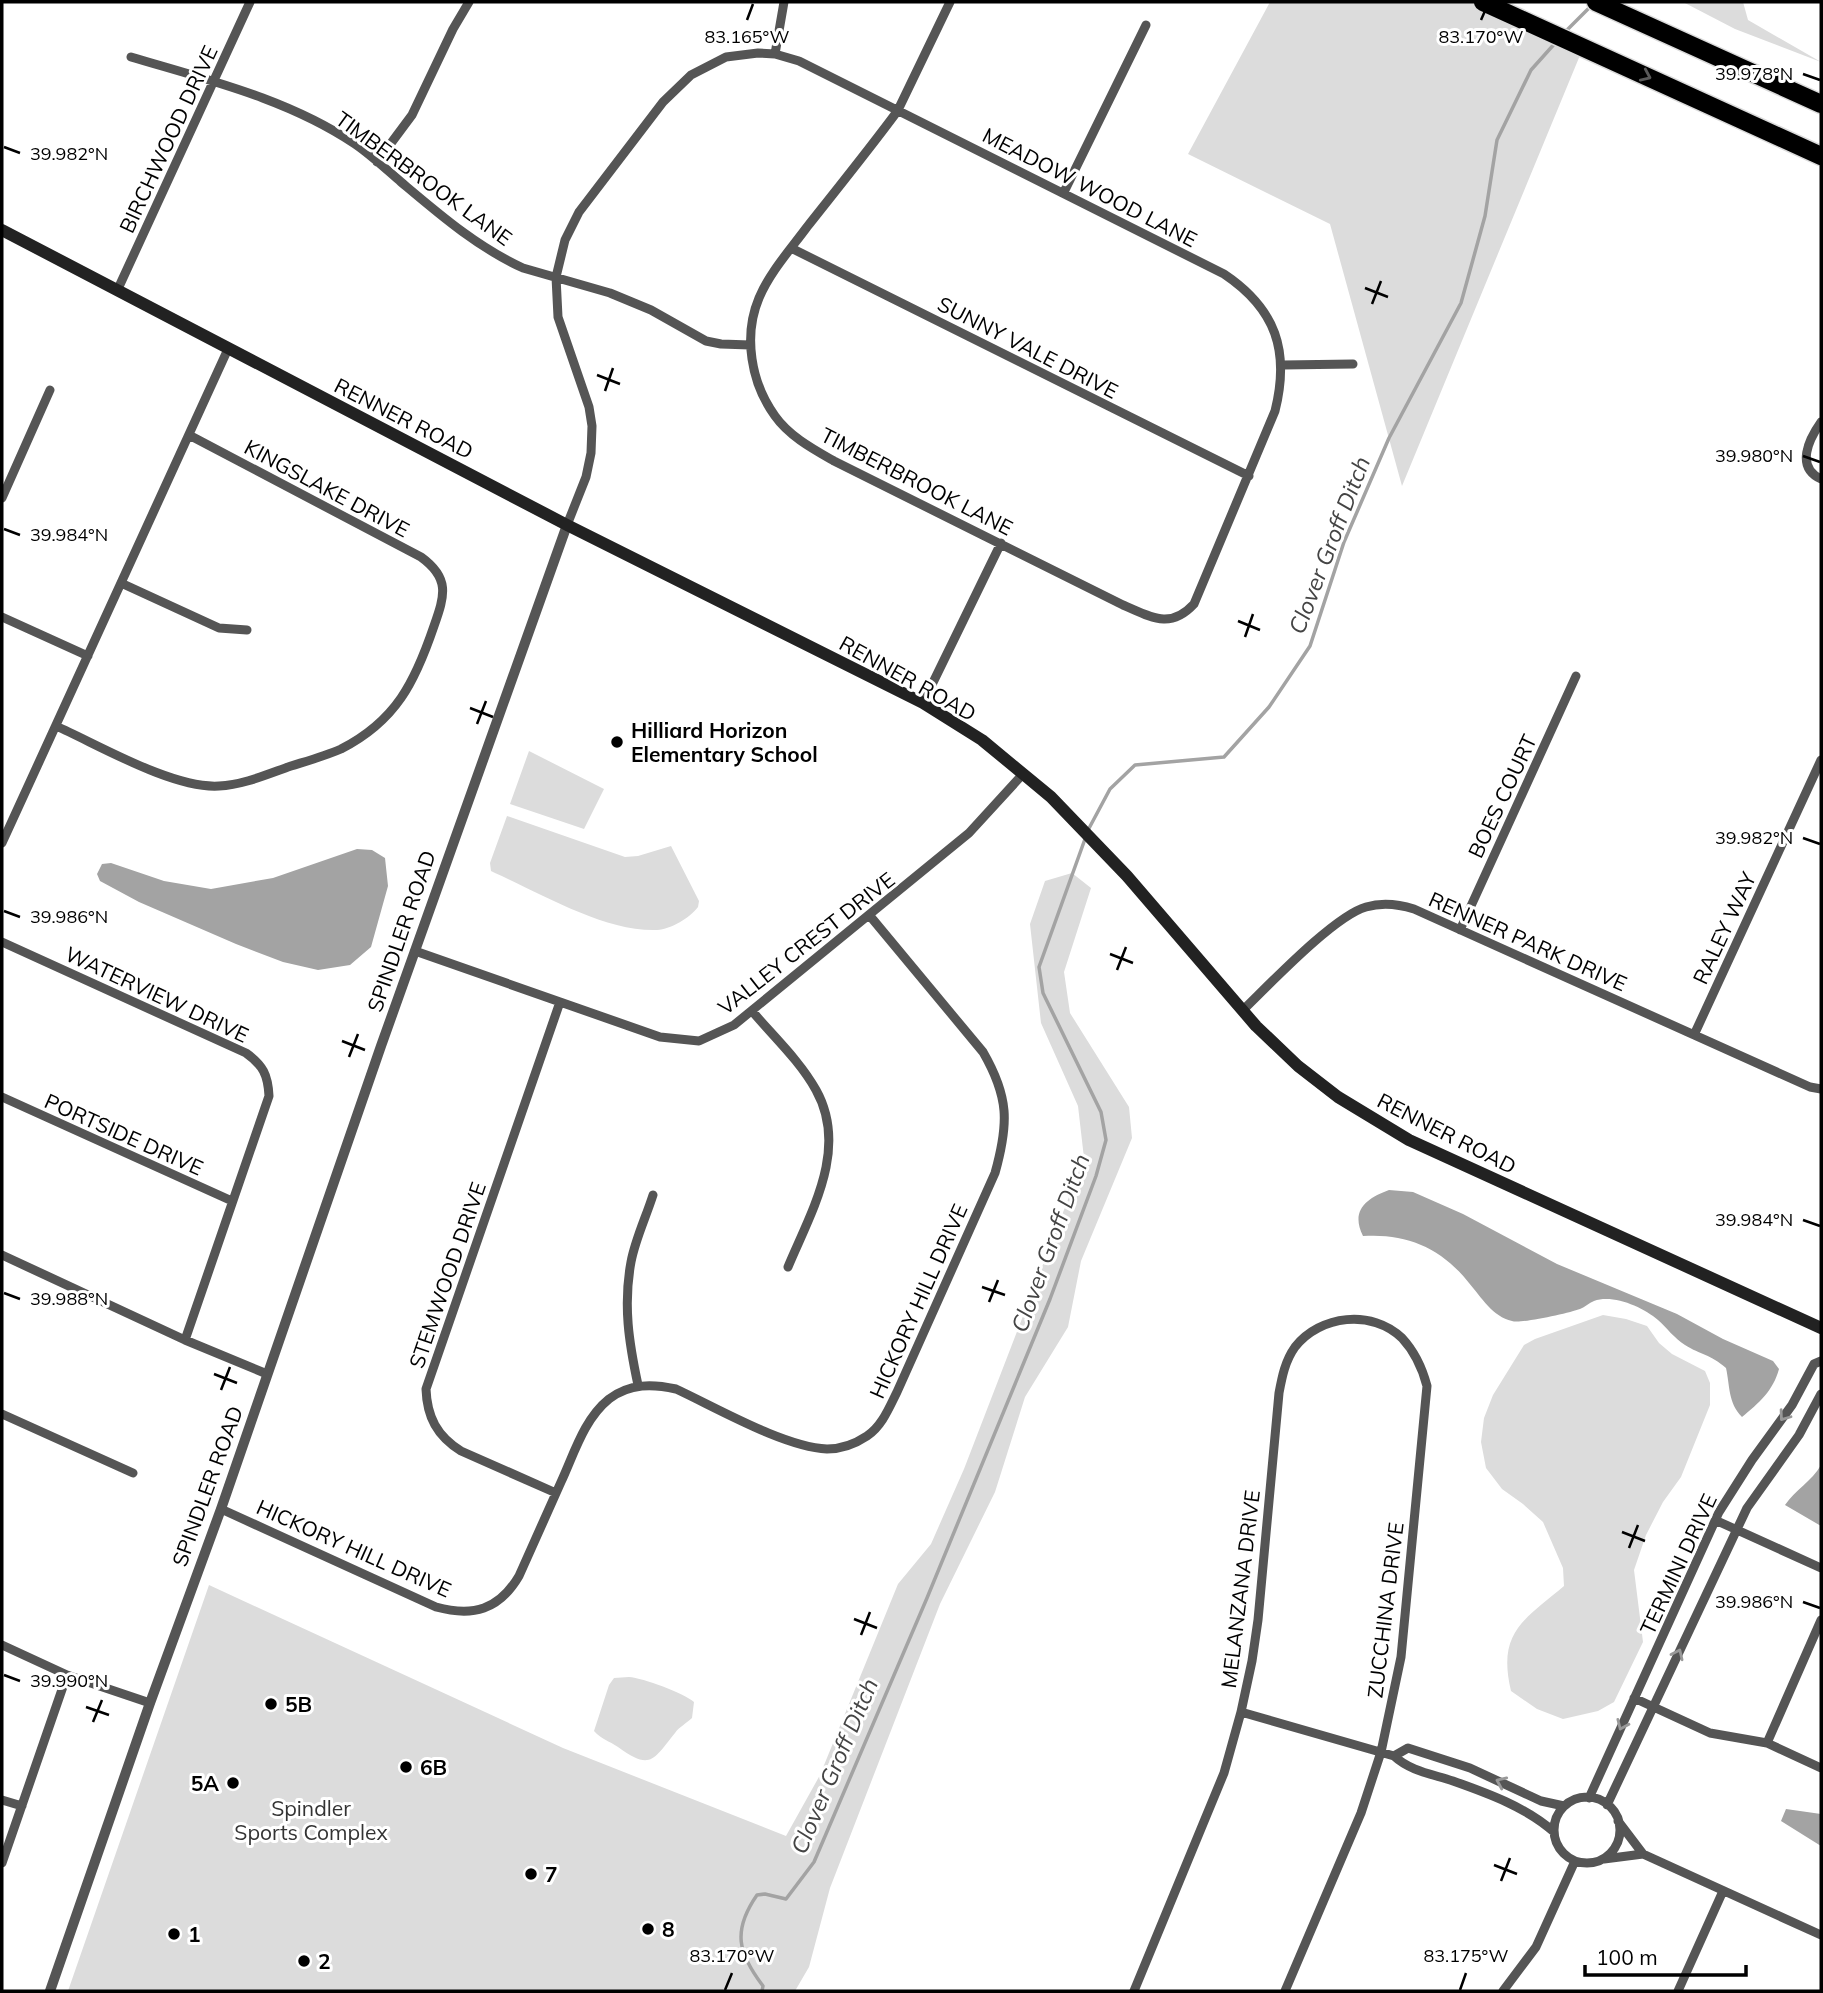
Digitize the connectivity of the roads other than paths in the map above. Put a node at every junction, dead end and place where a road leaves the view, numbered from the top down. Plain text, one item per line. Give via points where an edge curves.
1 (250, 2) edge
2 (469, 2) edge
3 (784, 2) edge
4 (950, 2) edge
5 (1483, 2) edge
6 (1596, 2) edge
7 (1146, 25) dead end
8 (775, 54) junction
9 (131, 57) dead end
10 (214, 81) junction
11 (1821, 104) edge
12 (898, 110) junction
13 (1821, 156) edge
14 (377, 162) junction
15 (1064, 192) junction
16 (2, 230) edge
17 (791, 248) junction
18 (556, 277) junction
19 (117, 291) junction
20 (750, 345) junction
21 (228, 349) junction
22 (1353, 364) dead end
23 (1283, 365) junction
24 (50, 390) dead end
25 (1821, 422) edge
26 (189, 435) junction
27 (1249, 476) junction
28 (1821, 479) edge
29 (2, 498) edge
30 (567, 525) junction
31 (1001, 543) junction
32 (121, 583) junction
33 (2, 617) edge
34 (247, 630) dead end
35 (88, 656) junction
36 (1576, 676) dead end
37 (923, 703) junction
38 (56, 726) junction
39 (1821, 760) edge
40 (1023, 774) junction
41 (2, 843) edge
42 (870, 916) junction
43 (1460, 930) junction
44 (2, 942) edge
45 (415, 951) junction
46 (560, 1002) junction
47 (752, 1011) junction
48 (1242, 1011) junction
49 (1695, 1035) junction
50 (1821, 1089) edge
51 (2, 1097) edge
52 (653, 1195) dead end
53 (232, 1201) junction
54 (2, 1255) edge
55 (788, 1267) dead end
56 (1332, 1321) joint
57 (1821, 1328) edge
58 (185, 1340) junction
59 (1821, 1360) edge
60 (267, 1374) junction
61 (638, 1385) junction
62 (1821, 1394) edge
63 (2, 1414) edge
64 (133, 1473) dead end
65 (556, 1493) junction
66 (221, 1509) junction
67 (1715, 1520) junction
68 (1737, 1529) junction
69 (1821, 1568) edge
70 (1821, 1620) edge
71 (2, 1646) edge
72 (67, 1675) junction
73 (1634, 1698) junction
74 (150, 1703) junction
75 (1653, 1707) junction
76 (1241, 1712) junction
77 (1768, 1744) junction
78 (1381, 1752) junction
79 (1394, 1756) junction
80 (1821, 1768) edge
81 (1589, 1798) junction
82 (2, 1800) edge
83 (1607, 1805) junction
84 (22, 1806) junction
85 (1564, 1806) junction
86 (1618, 1821) junction
87 (1554, 1832) junction
88 (1643, 1854) junction
89 (1604, 1858) junction
90 (1576, 1861) junction
91 (2, 1863) edge
92 (1723, 1891) junction
93 (1821, 1935) edge
94 (50, 1991) edge
95 (1134, 1991) edge
96 (1285, 1991) edge
97 (1503, 1991) edge
98 (1678, 1991) edge

1 - 10 street, BIRCHWOOD DRIVE
2 - 14 street via 412,115
3 - 8 street
4 - 12 street
5 -> 13 highway
6 - 11 highway
7 - 15 street
8 - 12 street, MEADOW WOOD LANE via 799,61
8 - 18 street, SPINDLER ROAD via 741,54 707,65 663,102 579,212 565,240
9 - 10 street, TIMBERBROOK LANE
10 - 14 street, TIMBERBROOK LANE via 302,113
10 - 19 street, BIRCHWOOD DRIVE
12 - 15 street, MEADOW WOOD LANE
12 - 17 street
14 - 18 street, TIMBERBROOK LANE via 492,253
15 - 23 street, MEADOW WOOD LANE via 1243,286 1272,323
16 - 19 main road, RENNER ROAD
17 - 20 street via 759,298
17 - 27 street, SUNNY VALE DRIVE
18 - 20 street, TIMBERBROOK LANE via 627,299 706,341
18 - 30 street, SPINDLER ROAD via 558,317 592,426 586,477
19 - 21 main road, RENNER ROAD
20 - 31 street, TIMBERBROOK LANE via 764,395 790,432 834,461
21 - 26 street
21 - 30 main road, RENNER ROAD
22 - 23 street
23 - 27 street via 1275,411
24 - 29 street
25 - 28 street via 1806,450 1806,463
26 - 32 street
26 - 38 street, KINGSLAKE DRIVE via 433,566 444,593 420,667 405,694 365,735 339,750 220,786 177,781
27 - 31 street, TIMBERBROOK LANE via 1194,604 1176,618 1154,618 1123,606
30 - 37 main road, RENNER ROAD
30 - 45 street, SPINDLER ROAD
31 - 37 street
32 - 34 street via 219,628
32 - 35 street
33 - 35 street
35 - 38 street
36 - 43 street, BOES COURT
37 - 40 main road, RENNER ROAD via 982,740
38 - 41 street
39 - 49 street, RALEY WAY
40 - 42 street, VALLEY CREST DRIVE via 969,833
40 - 48 main road, RENNER ROAD via 1087,832
42 - 47 street, VALLEY CREST DRIVE
42 - 61 street, HICKORY HILL DRIVE via 983,1052 997,1076 1004,1102 995,1173 884,1419 850,1446 807,1446 676,1389
43 - 48 street, RENNER PARK DRIVE via 1402,905 1365,907 1342,919
43 - 49 street, RENNER PARK DRIVE
44 - 53 street, WATERVIEW DRIVE via 260,1063 269,1079 269,1096
45 - 46 street, VALLEY CREST DRIVE
45 - 60 street, SPINDLER ROAD
46 - 47 street, VALLEY CREST DRIVE via 660,1037 699,1041
46 - 65 street, STEMWOOD DRIVE via 426,1389 430,1419 449,1444
47 - 55 street via 815,1088 828,1126 827,1167
48 - 57 main road, RENNER ROAD via 1318,1082 1409,1140
49 - 50 street, RENNER PARK DRIVE
51 - 53 street, PORTSIDE DRIVE
52 - 61 street via 631,1260 626,1308
53 - 58 street, WATERVIEW DRIVE
54 - 58 street
56 - 76 street, MELANZANA DRIVE via 1309,1333 1294,1348 1284,1369 1258,1620
56 - 78 street, ZUCCHINA DRIVE via 1366,1320 1400,1336 1414,1352 1427,1386 1401,1657
58 - 60 street
59 -> 67 street, TERMINI DRIVE via 1814,1364
60 - 66 street, SPINDLER ROAD
61 - 65 street, HICKORY HILL DRIVE via 609,1399 586,1426
62 - 68 street, TERMINI DRIVE
63 - 64 street
65 - 66 street, HICKORY HILL DRIVE via 511,1591 498,1602 467,1612 436,1606
66 - 74 street, SPINDLER ROAD
67 - 68 street
67 - 73 street, TERMINI DRIVE
68 - 69 street
75 -> 68 street, TERMINI DRIVE
70 - 77 street
71 - 72 street
72 - 74 street
72 - 84 street
73 - 75 street
73 -> 81 street, TERMINI DRIVE
74 - 94 street, SPINDLER ROAD
75 - 77 street via 1710,1733
75 - 83 street, TERMINI DRIVE
76 - 78 street
76 - 95 street, MELANZANA DRIVE via 1224,1773
77 - 80 street
78 - 79 street
78 - 96 street, ZUCCHINA DRIVE via 1361,1813
85 -> 79 street via 1541,1801 1443,1758 1408,1748
79 - 87 street via 1404,1766 1534,1816
81 - 83 street
81 - 85 street
82 - 84 street
83 - 86 street
84 - 91 street
85 - 87 street
86 - 88 street
86 - 89 street via 1617,1842
87 - 90 street via 1560,1850
88 - 89 street
88 - 92 street
89 - 90 street
90 - 97 street via 1536,1947
92 - 93 street
92 - 98 street

